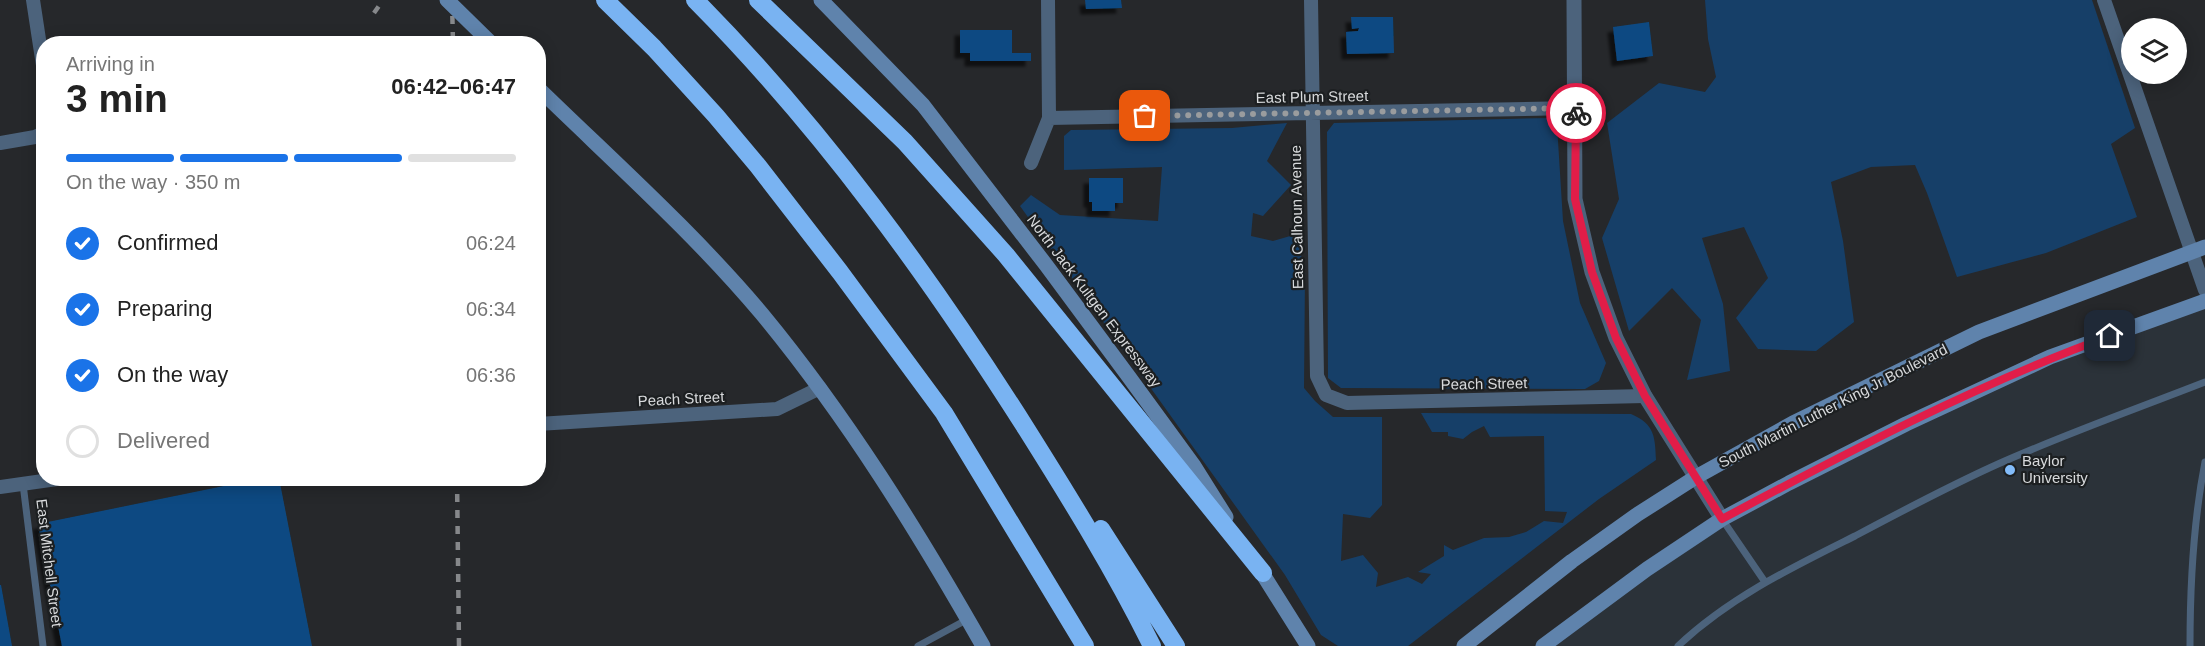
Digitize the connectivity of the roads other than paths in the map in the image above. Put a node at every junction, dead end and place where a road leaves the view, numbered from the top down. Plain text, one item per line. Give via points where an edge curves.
1 (33, 0) edge
2 (447, 0) edge
3 (605, 0) edge
4 (695, 0) edge
5 (758, 0) edge
6 (821, 0) edge
7 (1048, 0) edge
8 (1311, 0) edge
9 (1574, 0) edge
10 (2104, 0) edge
11 (38, 36) edge
12 (484, 36) edge
13 (546, 95) edge
14 (1576, 108) junction
15 (1312, 113) junction
16 (1049, 118) junction
17 (36, 137) edge
18 (0, 143) edge
19 (1031, 163) dead end
20 (2198, 249) edge
21 (2205, 290) edge
22 (2205, 301) edge
23 (987, 366) junction
24 (2205, 382) edge
25 (820, 388) junction
26 (1326, 395) joint
27 (1645, 396) junction
28 (546, 423) edge
29 (2205, 462) edge
30 (1696, 477) junction
31 (36, 482) edge
32 (23, 484) junction
33 (0, 487) edge
34 (1722, 519) junction
35 (1263, 573) junction
36 (1765, 582) junction
37 (1280, 599) junction
38 (968, 620) junction
39 (1071, 621) junction
40 (1477, 635) junction
41 (43, 646) edge
42 (918, 646) edge
43 (983, 646) edge
44 (1074, 646) edge
45 (1085, 646) edge
46 (1152, 646) edge
47 (1176, 646) edge
48 (1299, 646) edge
49 (1308, 646) edge
50 (1455, 646) edge
51 (1464, 646) edge
52 (1544, 646) edge
53 (1678, 646) edge
54 (2190, 646) edge

1 - 11 street
2 - 12 main road, bridge
3 - 39 highway via 716,116 840,272 944,413
4 - 23 highway via 796,111 891,228
5 - 35 highway via 905,142 1006,255
6 - 35 main road, North Jack Kultgen Expressway via 923,105 1194,466
7 - 16 street
8 - 15 street, East Calhoun Avenue
9 - 14 street
10 - 20 street
13 - 25 main road via 692,238 760,313
14 - 15 street, East Plum Street
14 - 27 street via 1575,199 1592,272 1616,338
15 - 16 street, East Plum Street
15 - 26 street, East Calhoun Avenue via 1317,376
16 - 19 street
17 - 18 street
20 - 21 street
20 - 30 main road, South Martin Luther King Jr Boulevard via 1979,332 1802,419
22 - 34 main road via 2050,357 1906,424
23 - 46 highway via 1096,544
23 - 47 highway via 1098,525
24 - 36 lane via 1999,464
25 - 28 street, Peach Street via 777,409
25 - 38 main road via 872,462
26 - 27 street, Peach Street via 1347,403
27 - 30 street
29 - 54 lane via 2193,534
30 - 34 street
30 - 40 main road, South Martin Luther King Jr Boulevard via 1572,561
31 - 32 street
32 - 33 street
32 - 41 lane, East Mitchell Street
34 - 36 lane
34 - 52 main road
35 - 37 main road, North Jack Kultgen Expressway
36 - 53 lane via 1730,604
37 - 48 main road
37 - 49 main road, North Jack Kultgen Expressway
38 - 42 lane
38 - 43 main road
39 - 44 highway
39 - 45 highway
40 - 50 main road
40 - 51 main road, South Martin Luther King Jr Boulevard

